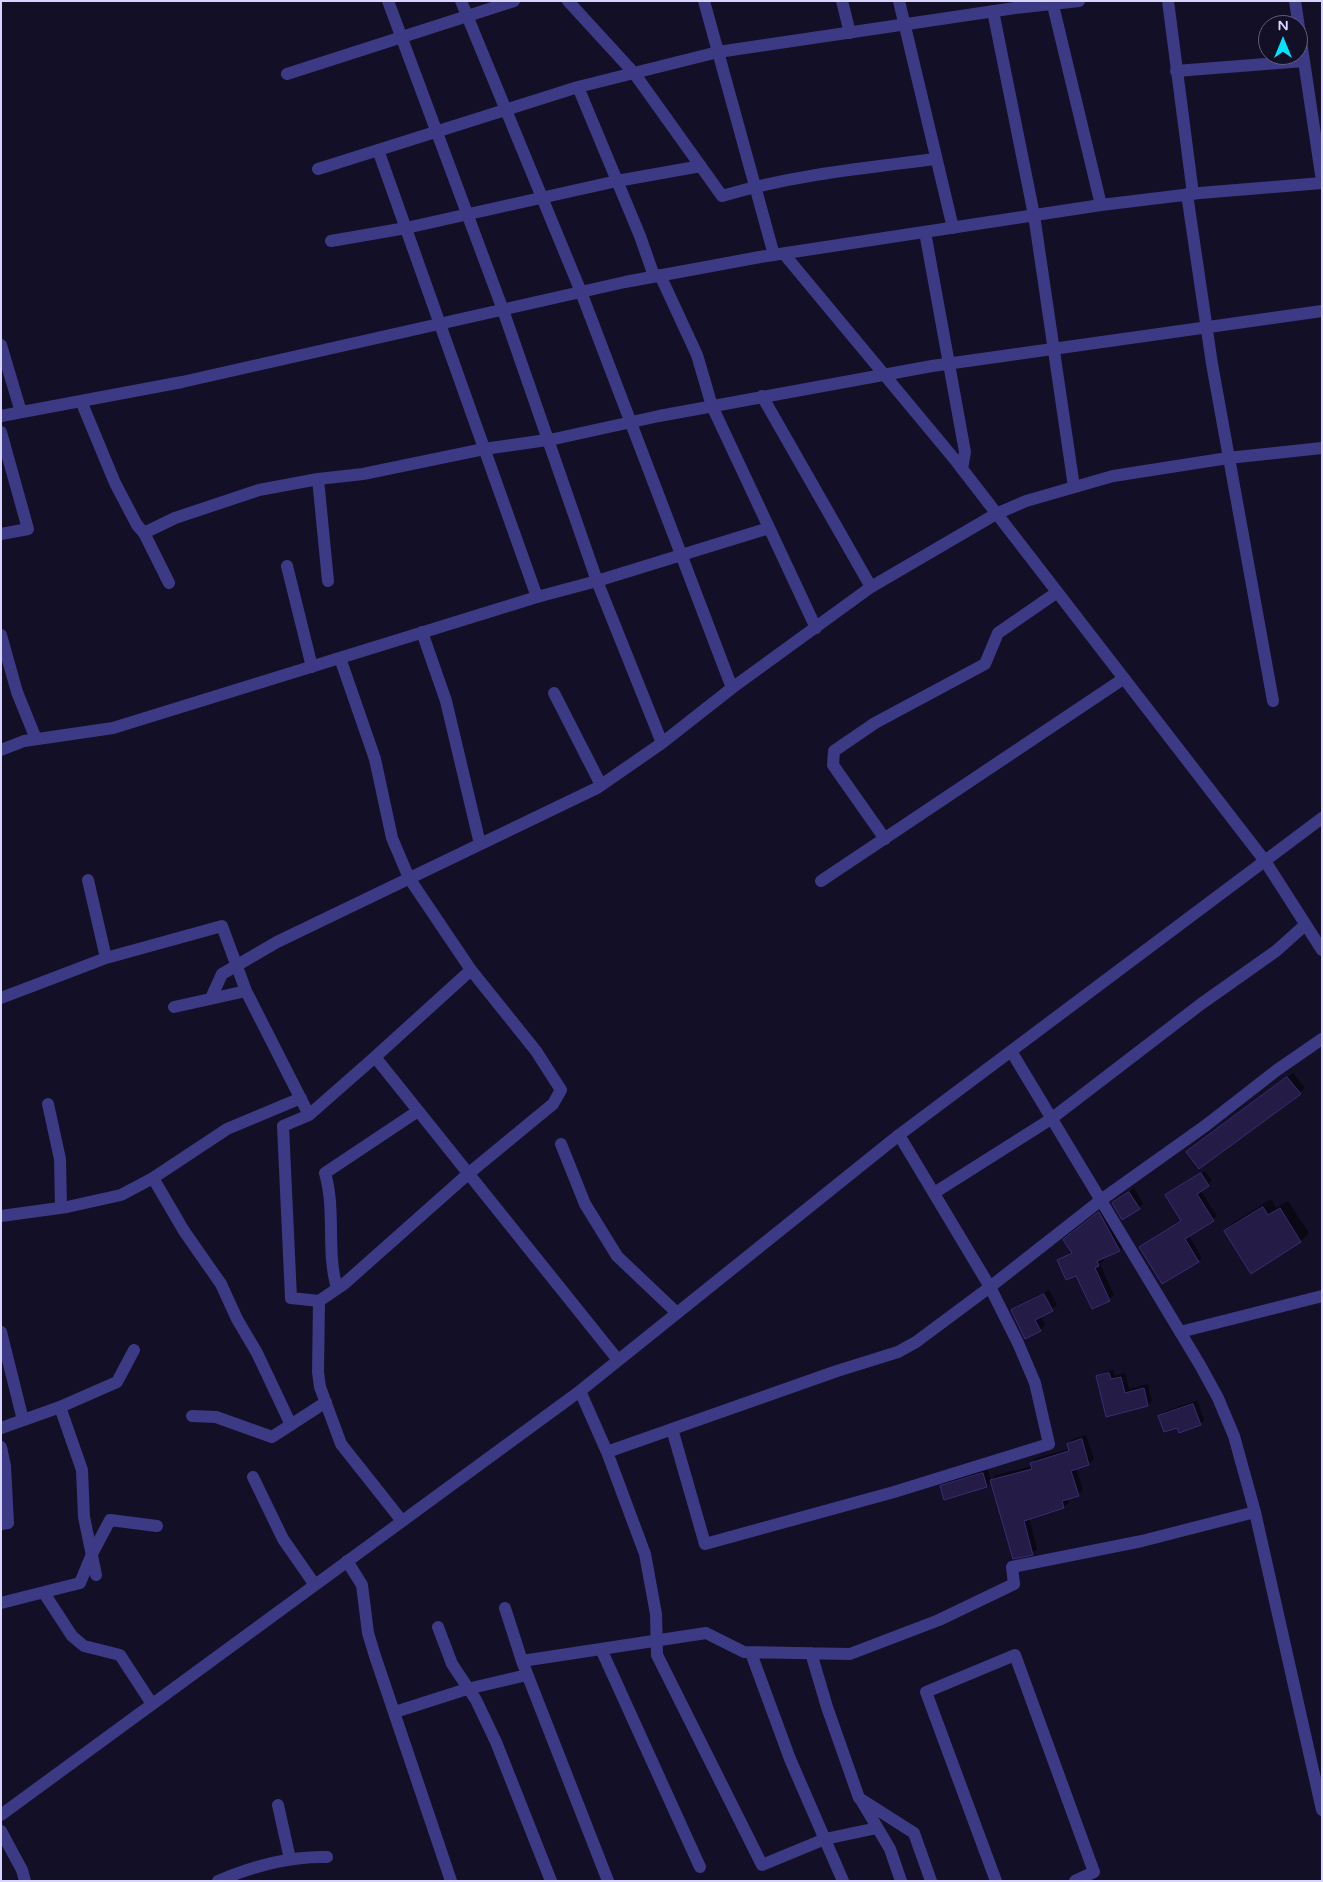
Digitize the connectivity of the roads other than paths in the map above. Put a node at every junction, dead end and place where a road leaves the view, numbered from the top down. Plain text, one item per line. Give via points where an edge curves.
1 (388, 1) edge
2 (461, 1) edge
3 (514, 1) edge
4 (568, 1) edge
5 (704, 1) edge
6 (842, 1) edge
7 (899, 1) edge
8 (1079, 1) edge
9 (1168, 1) edge
10 (1295, 1) edge
11 (1052, 3) edge
12 (993, 11) junction
13 (1297, 15) edge
14 (467, 16) junction
15 (905, 26) junction
16 (850, 33) junction
17 (401, 37) junction
18 (718, 52) junction
19 (1258, 65) edge
20 (1305, 65) edge
21 (1176, 71) junction
22 (634, 73) junction
23 (287, 74) dead end
24 (578, 87) junction
25 (506, 110) junction
26 (436, 132) junction
27 (378, 150) junction
28 (936, 159) junction
29 (701, 166) junction
30 (318, 169) dead end
31 (617, 181) junction
32 (1322, 182) edge
33 (755, 186) junction
34 (1190, 194) junction
35 (542, 196) junction
36 (1101, 205) junction
37 (467, 213) junction
38 (1034, 215) junction
39 (406, 228) junction
40 (953, 228) junction
41 (925, 232) junction
42 (331, 241) dead end
43 (779, 254) junction
44 (657, 276) junction
45 (581, 292) junction
46 (503, 310) junction
47 (1322, 311) edge
48 (440, 324) junction
49 (1207, 328) junction
50 (1, 345) edge
51 (1054, 348) junction
52 (948, 364) junction
53 (884, 374) junction
54 (762, 396) junction
55 (81, 401) junction
56 (712, 406) junction
57 (21, 412) junction
58 (1, 416) edge
59 (629, 422) junction
60 (1, 432) edge
61 (546, 440) junction
62 (1322, 448) edge
63 (484, 449) junction
64 (1228, 458) junction
65 (962, 469) junction
66 (318, 479) junction
67 (1074, 486) junction
68 (996, 514) junction
69 (769, 528) junction
70 (144, 532) junction
71 (1, 534) edge
72 (680, 556) junction
73 (287, 566) dead end
74 (328, 581) dead end
75 (597, 581) junction
76 (168, 583) dead end
77 (871, 587) junction
78 (1056, 593) junction
79 (537, 596) junction
80 (816, 628) junction
81 (422, 632) junction
82 (1, 635) edge
83 (340, 658) junction
84 (312, 666) junction
85 (1123, 679) junction
86 (732, 688) junction
87 (554, 693) dead end
88 (1273, 701) dead end
89 (36, 740) junction
90 (662, 743) junction
91 (1, 750) edge
92 (601, 785) junction
93 (1322, 818) edge
94 (885, 839) junction
95 (480, 844) junction
96 (1265, 861) junction
97 (409, 878) junction
98 (88, 880) dead end
99 (821, 881) dead end
100 (1304, 926) junction
101 (1322, 950) edge
102 (106, 958) junction
103 (237, 965) junction
104 (471, 970) junction
105 (246, 991) junction
106 (1, 998) edge
107 (211, 998) junction
108 (174, 1007) dead end
109 (1322, 1039) edge
110 (1011, 1051) junction
111 (375, 1057) junction
112 (301, 1098) junction
113 (48, 1104) dead end
114 (418, 1111) junction
115 (309, 1114) junction
116 (1051, 1119) junction
117 (899, 1135) junction
118 (561, 1144) dead end
119 (468, 1174) junction
120 (153, 1178) junction
121 (934, 1193) junction
122 (1101, 1200) junction
123 (60, 1208) junction
124 (1, 1216) edge
125 (990, 1287) junction
126 (337, 1288) junction
127 (1322, 1296) edge
128 (319, 1301) junction
129 (677, 1313) junction
130 (1, 1332) edge
131 (1180, 1332) junction
132 (134, 1350) dead end
133 (618, 1360) junction
134 (580, 1391) junction
135 (326, 1402) junction
136 (60, 1407) junction
137 (192, 1416) dead end
138 (23, 1420) junction
139 (291, 1425) junction
140 (1, 1428) edge
141 (672, 1428) junction
142 (1, 1448) edge
143 (607, 1452) junction
144 (253, 1478) dead end
145 (1255, 1512) junction
146 (402, 1521) junction
147 (1, 1524) edge
148 (157, 1526) dead end
149 (92, 1554) junction
150 (347, 1561) junction
151 (96, 1575) dead end
152 (315, 1585) junction
153 (44, 1594) junction
154 (1, 1603) edge
155 (504, 1608) dead end
156 (438, 1627) dead end
157 (657, 1641) junction
158 (601, 1649) junction
159 (751, 1652) junction
160 (811, 1653) junction
161 (522, 1661) junction
162 (527, 1675) junction
163 (468, 1689) junction
164 (152, 1704) junction
165 (395, 1712) junction
166 (859, 1798) junction
167 (278, 1805) dead end
168 (1322, 1810) edge
169 (1, 1815) edge
170 (877, 1828) junction
171 (1, 1831) edge
172 (824, 1840) junction
173 (327, 1856) dead end
174 (290, 1859) junction
175 (700, 1867) dead end
176 (252, 1875) edge
177 (25, 1881) edge
178 (218, 1881) edge
179 (451, 1881) edge
180 (550, 1881) edge
181 (608, 1881) edge
182 (843, 1881) edge
183 (901, 1881) edge
184 (932, 1881) edge
185 (996, 1881) edge
186 (1076, 1881) edge

1 - 17 street
2 - 14 street
3 - 14 street
4 - 22 street
5 - 18 street
6 - 16 street
7 - 15 street
8 - 11 street
9 - 21 street
10 - 13 street
11 - 12 street
11 - 36 street
12 - 15 street
12 - 38 street
14 - 17 street
14 - 25 street
15 - 16 street
15 - 28 street
16 - 18 street
17 - 23 street
17 - 26 street
18 - 22 street
18 - 33 street
19 - 21 street
20 - 32 street
21 - 34 street
22 - 24 street
22 - 29 street
24 - 25 street
24 - 31 street
25 - 26 street
25 - 35 street
26 - 27 street
26 - 37 street
27 - 30 street
27 - 39 street
28 - 33 street via 840,170
28 - 40 street
29 - 31 street
29 - 33 street via 722,196
31 - 35 street
31 - 44 street
32 - 34 street
33 - 43 street
34 - 36 street
34 - 49 street
35 - 37 street
35 - 45 street
36 - 38 street
37 - 39 street
37 - 46 street
38 - 40 street
38 - 51 street
39 - 42 street
39 - 48 street
40 - 41 street
41 - 43 street
41 - 52 street
43 - 44 street
43 - 53 street
44 - 45 street
44 - 56 street via 697,355
45 - 46 street
45 - 59 street
46 - 48 street
46 - 61 street
47 - 49 street
48 - 55 street via 182,382
48 - 63 street
49 - 51 street
49 - 64 street
50 - 57 street
51 - 52 street
51 - 67 street
52 - 53 street
52 - 65 street via 965,452
53 - 54 street
53 - 65 street
54 - 56 street
54 - 77 street
55 - 57 street
55 - 70 street via 115,483
56 - 59 street
56 - 69 street
57 - 58 street
59 - 61 street
59 - 72 street
60 - 71 street via 28,529
61 - 63 street
61 - 75 street
62 - 64 street
63 - 66 street via 363,474
63 - 79 street
64 - 67 street via 1113,476
64 - 88 street
65 - 68 street
66 - 70 street via 259,490 175,518
66 - 74 street
67 - 68 street
68 - 77 street
68 - 78 street
69 - 72 street
69 - 80 street
70 - 76 street
72 - 75 street
72 - 86 street
73 - 84 street
75 - 79 street
75 - 90 street
77 - 80 street
78 - 85 street
78 - 94 street via 998,633 985,664 875,723 834,751 833,765
79 - 81 street
80 - 86 street
81 - 83 street
81 - 95 street via 446,701
82 - 89 street via 16,692
83 - 84 street
83 - 97 street via 375,759 392,838
84 - 89 street via 114,728
85 - 94 street
85 - 96 street
86 - 90 street
87 - 92 street
89 - 91 street
90 - 92 street
92 - 95 street
93 - 96 street
94 - 99 street
95 - 97 street
96 - 100 street
96 - 110 street
97 - 103 street
97 - 104 street
98 - 102 street
100 - 101 street
100 - 116 street via 1276,951
102 - 103 street via 222,926
102 - 106 street
103 - 105 street
103 - 107 street via 222,974
104 - 111 street
104 - 119 street via 536,1051 561,1090 553,1104
105 - 107 street
105 - 112 street
107 - 108 street
109 - 122 street
110 - 116 street
110 - 117 street
111 - 114 street
111 - 115 street
112 - 115 street
112 - 120 street via 228,1129
113 - 123 street via 60,1158
114 - 119 street
114 - 126 street via 326,1173 330,1191 332,1270
115 - 128 street via 283,1126 291,1298
116 - 121 street
116 - 122 street
117 - 121 street
117 - 129 street
118 - 129 street via 584,1204 617,1256
119 - 126 street
119 - 133 street
120 - 123 street via 121,1195
120 - 139 street via 184,1231 221,1284
121 - 125 street
122 - 125 street
122 - 131 street
123 - 124 street
125 - 141 street via 898,1352
125 - 141 street via 1035,1383 1049,1444 894,1492 705,1544
126 - 128 street
127 - 131 street
128 - 135 street via 318,1372
129 - 133 street
130 - 138 street
131 - 145 street via 1218,1398 1234,1436
132 - 136 street via 117,1382
133 - 134 street
134 - 143 street
134 - 146 street
135 - 139 street
135 - 146 street via 341,1444
136 - 138 street
136 - 149 street via 82,1470 84,1516
137 - 139 street via 216,1417 272,1437
138 - 140 street
141 - 143 street
142 - 147 street via 8,1523
143 - 157 street via 645,1554 656,1614
144 - 152 street via 282,1538
145 - 160 street via 1012,1567 1014,1584 939,1620 850,1654
145 - 168 street
146 - 150 street
148 - 149 street via 110,1520
149 - 151 street
149 - 153 street via 80,1583
150 - 152 street
150 - 165 street via 362,1585 368,1633
152 - 164 street
153 - 154 street
153 - 164 street via 72,1636 84,1646 120,1655
155 - 161 street
156 - 163 street via 452,1664
157 - 158 street
157 - 159 street via 706,1632 744,1652
157 - 172 street via 657,1654 762,1865
158 - 161 street
158 - 175 street
159 - 160 street
159 - 172 street
160 - 166 street
161 - 162 street
162 - 163 street
162 - 181 street
163 - 165 street
163 - 180 street via 496,1742
164 - 169 street
165 - 179 street
166 - 170 street
166 - 184 street via 914,1833
167 - 174 street
170 - 172 street
170 - 183 street via 890,1849
171 - 177 street
172 - 182 street
173 - 174 street
174 - 176 street
176 - 178 street
185 - 186 street via 926,1692 1015,1655 1094,1872

